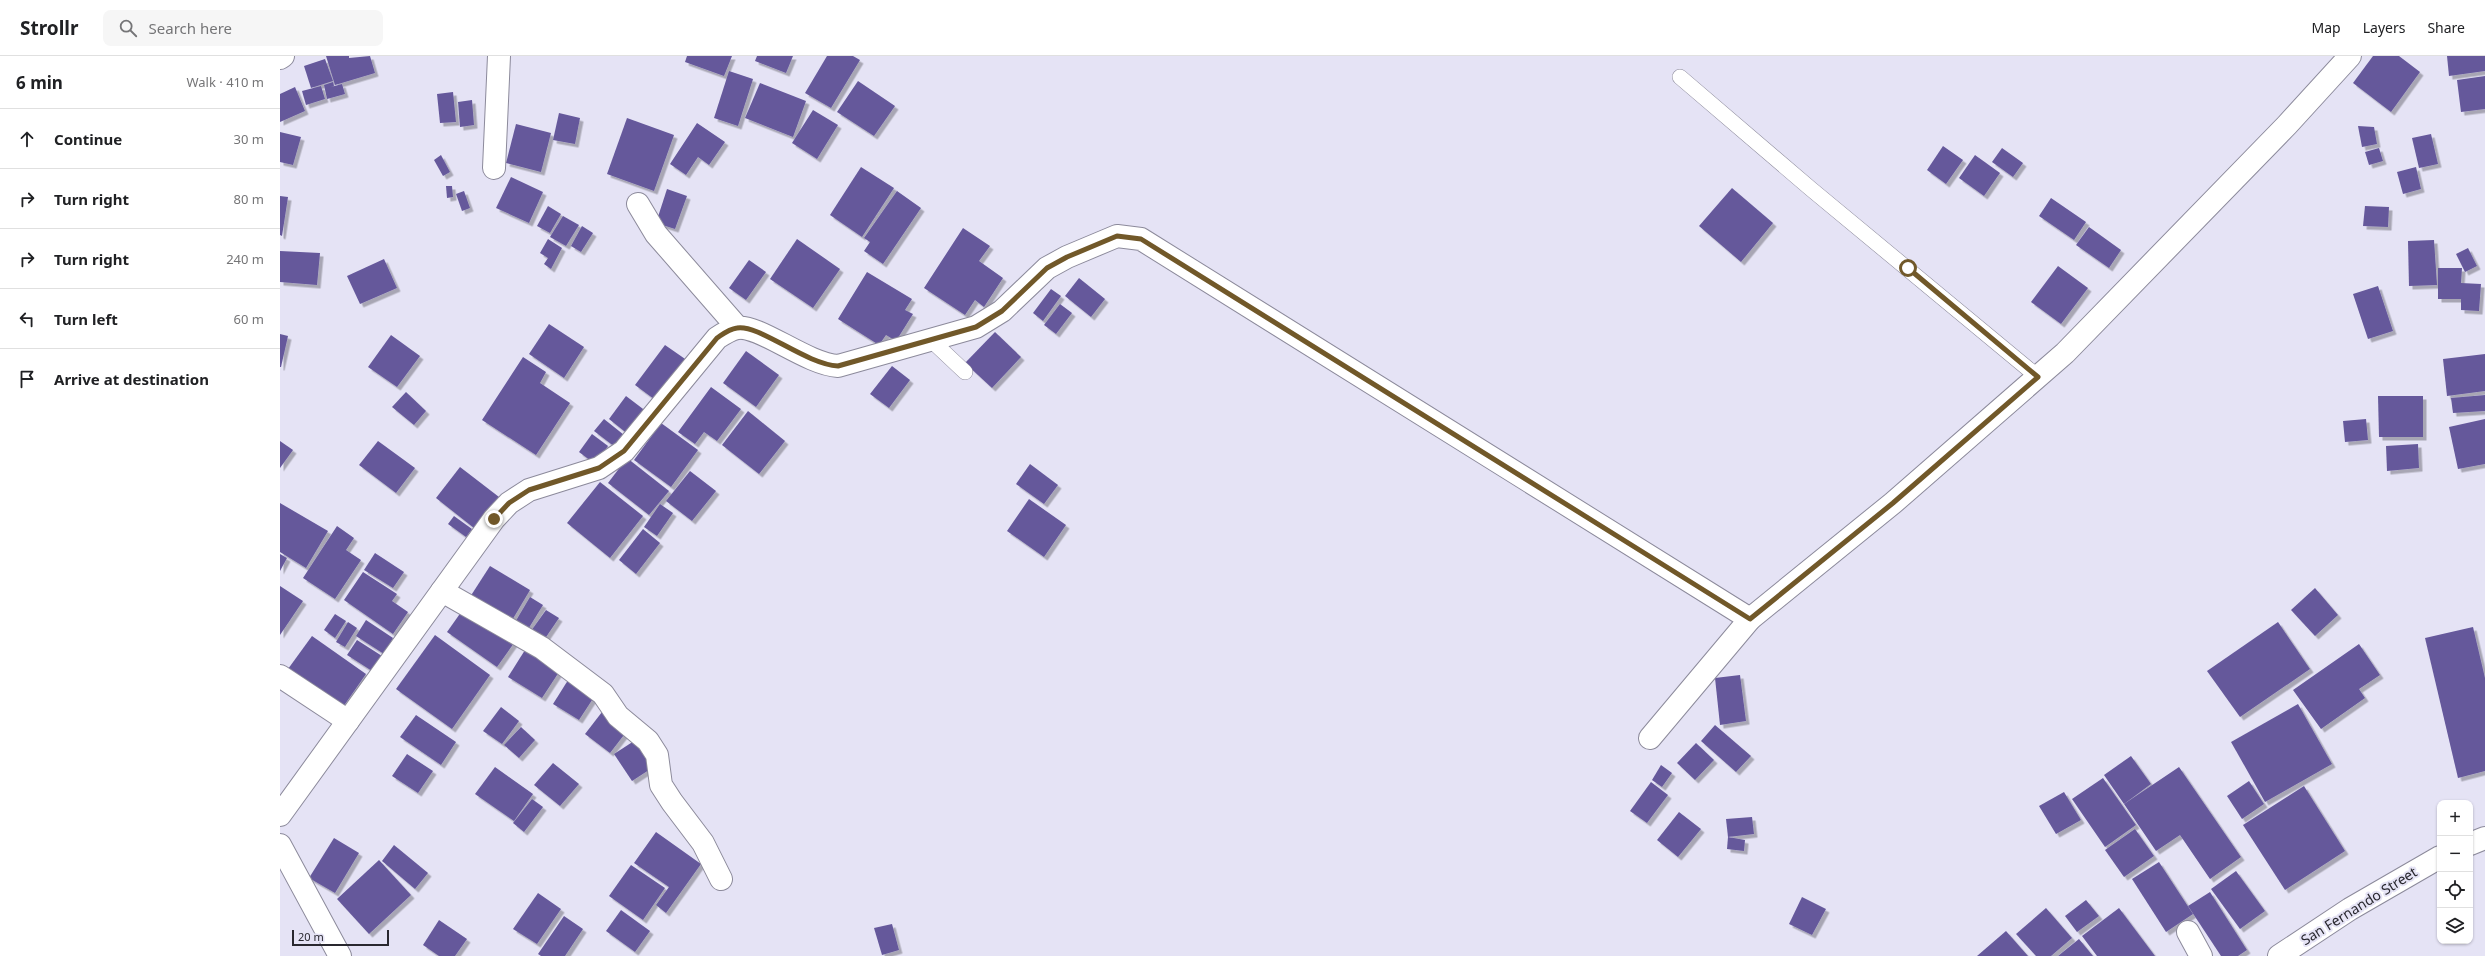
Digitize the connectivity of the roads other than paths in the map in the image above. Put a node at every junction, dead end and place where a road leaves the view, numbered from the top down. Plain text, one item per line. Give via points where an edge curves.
1 (283, 56) edge
2 (499, 56) edge
3 (2350, 56) edge
4 (280, 58) edge
5 (1680, 77) dead end
6 (494, 168) dead end
7 (638, 204) dead end
8 (738, 328) junction
9 (931, 340) junction
10 (965, 372) dead end
11 (2038, 377) junction
12 (442, 591) junction
13 (1750, 619) junction
14 (280, 676) edge
15 (348, 721) junction
16 (1650, 738) dead end
17 (280, 815) edge
18 (2485, 838) edge
19 (2473, 843) edge
20 (280, 845) edge
21 (2437, 859) edge
22 (721, 879) dead end
23 (2188, 932) dead end
24 (340, 956) edge
25 (2201, 956) edge
26 (2279, 956) edge

1 - 4 street
2 - 6 street
3 - 11 street via 2108,311
5 - 11 lane
7 - 8 street via 656,234
8 - 9 street via 751,329 814,362 838,366
8 - 12 street via 727,331 717,338 624,451 599,468 529,490 509,503 494,519
9 - 10 lane
9 - 13 street via 989,321 1047,268 1067,257 1117,236 1141,239
11 - 13 street via 1893,503
12 - 15 street
12 - 22 street via 542,648 603,694 618,716 648,741 657,755 662,785 703,843
13 - 16 street
14 - 15 street
15 - 17 street
18 - 19 street
20 - 24 street
21 - 26 street, San Fernando Street via 2350,909
23 - 25 street

